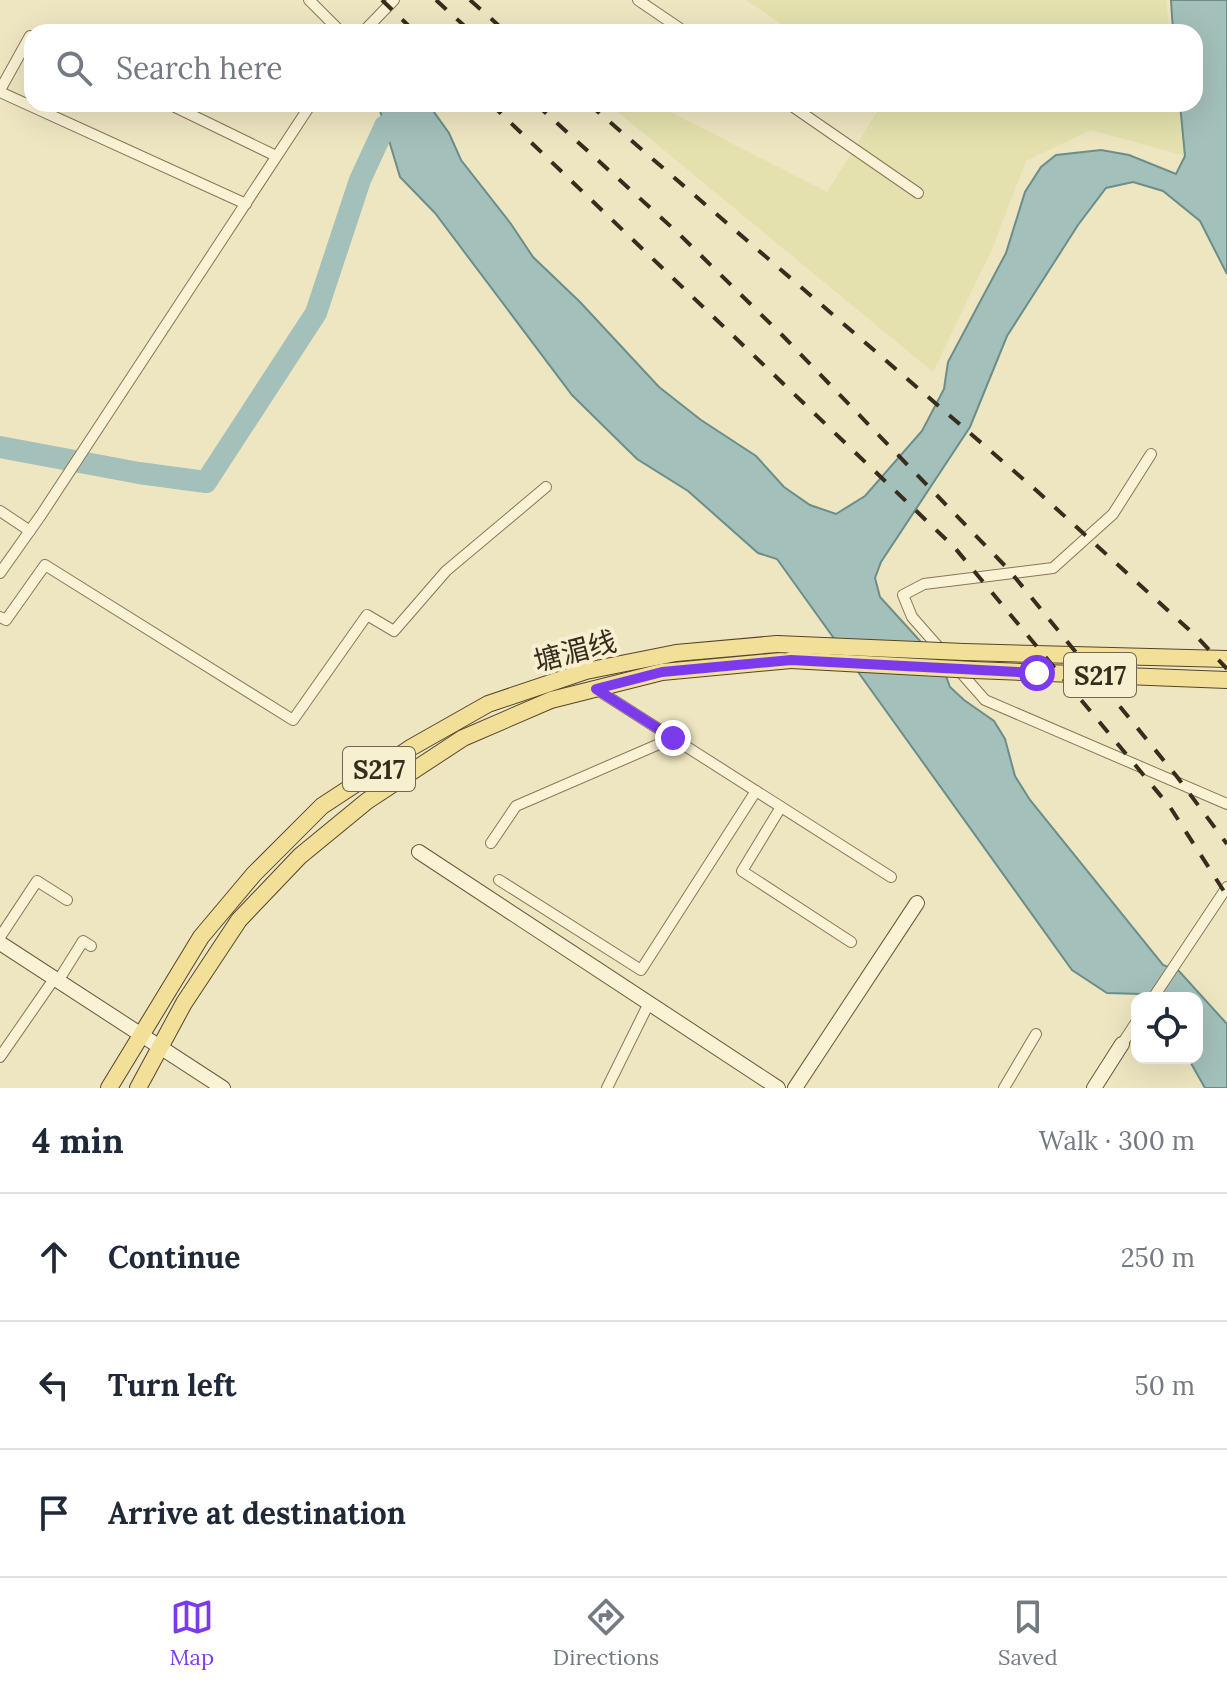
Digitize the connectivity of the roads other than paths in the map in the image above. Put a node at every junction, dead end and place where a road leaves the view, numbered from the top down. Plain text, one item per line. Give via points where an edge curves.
1 (309, 0) edge
2 (394, 0) edge
3 (638, 0) edge
4 (333, 24) edge
5 (371, 24) edge
6 (673, 24) edge
7 (24, 50) edge
8 (0, 91) edge
9 (24, 102) edge
10 (46, 112) edge
11 (185, 112) edge
12 (306, 112) edge
13 (801, 112) edge
14 (276, 156) junction
15 (918, 193) dead end
16 (246, 204) junction
17 (1151, 454) dead end
18 (546, 487) dead end
19 (0, 511) edge
20 (30, 531) junction
21 (0, 573) edge
22 (0, 617) edge
23 (1227, 659) edge
24 (1227, 680) edge
25 (596, 689) junction
26 (673, 738) junction
27 (756, 791) junction
28 (1227, 804) edge
29 (781, 807) junction
30 (491, 843) dead end
31 (419, 852) dead end
32 (891, 877) dead end
33 (499, 880) dead end
34 (1227, 887) edge
35 (67, 900) dead end
36 (917, 903) dead end
37 (0, 940) edge
38 (851, 942) dead end
39 (91, 946) dead end
40 (56, 980) junction
41 (1157, 992) edge
42 (649, 1003) junction
43 (1131, 1030) edge
44 (1036, 1034) dead end
45 (139, 1035) junction
46 (1122, 1044) joint
47 (160, 1048) junction
48 (0, 1057) edge
49 (109, 1088) edge
50 (138, 1088) edge
51 (223, 1088) edge
52 (607, 1088) edge
53 (778, 1088) edge
54 (795, 1088) edge
55 (1004, 1088) edge
56 (1094, 1088) edge

1 - 4 street
2 - 5 street
3 - 6 street
7 - 8 street
8 - 9 street
10 - 16 street
11 - 14 street
12 - 14 street
13 - 15 street
14 - 16 street
16 - 20 street
17 - 28 street via 1113,514 1053,568 924,584 903,595 912,617 985,700
18 - 22 street via 446,571 394,631 367,615 293,720 45,565 6,620
19 - 20 street
20 - 21 street
23 - 45 main road, 塘湄线 / S217, bridge via 777,644 676,653 586,671 488,704 322,806 201,937
24 - 25 main road, S217, bridge via 791,660 662,672
25 - 26 street
25 - 47 main road, S217 via 551,700 463,738 367,801 311,847 239,920
26 - 27 street
26 - 30 street via 516,806
27 - 29 street
27 - 33 street via 641,970
29 - 32 street
29 - 38 street via 742,871
31 - 42 street
34 - 41 street
35 - 37 street via 37,881
36 - 54 street
37 - 40 street
39 - 40 street via 83,941
40 - 45 street
40 - 48 street
42 - 52 street
42 - 53 street
43 - 46 street
44 - 55 street
45 - 47 street
45 - 49 main road, 塘湄线 / S217
46 - 56 street
47 - 50 main road, S217
47 - 51 street

